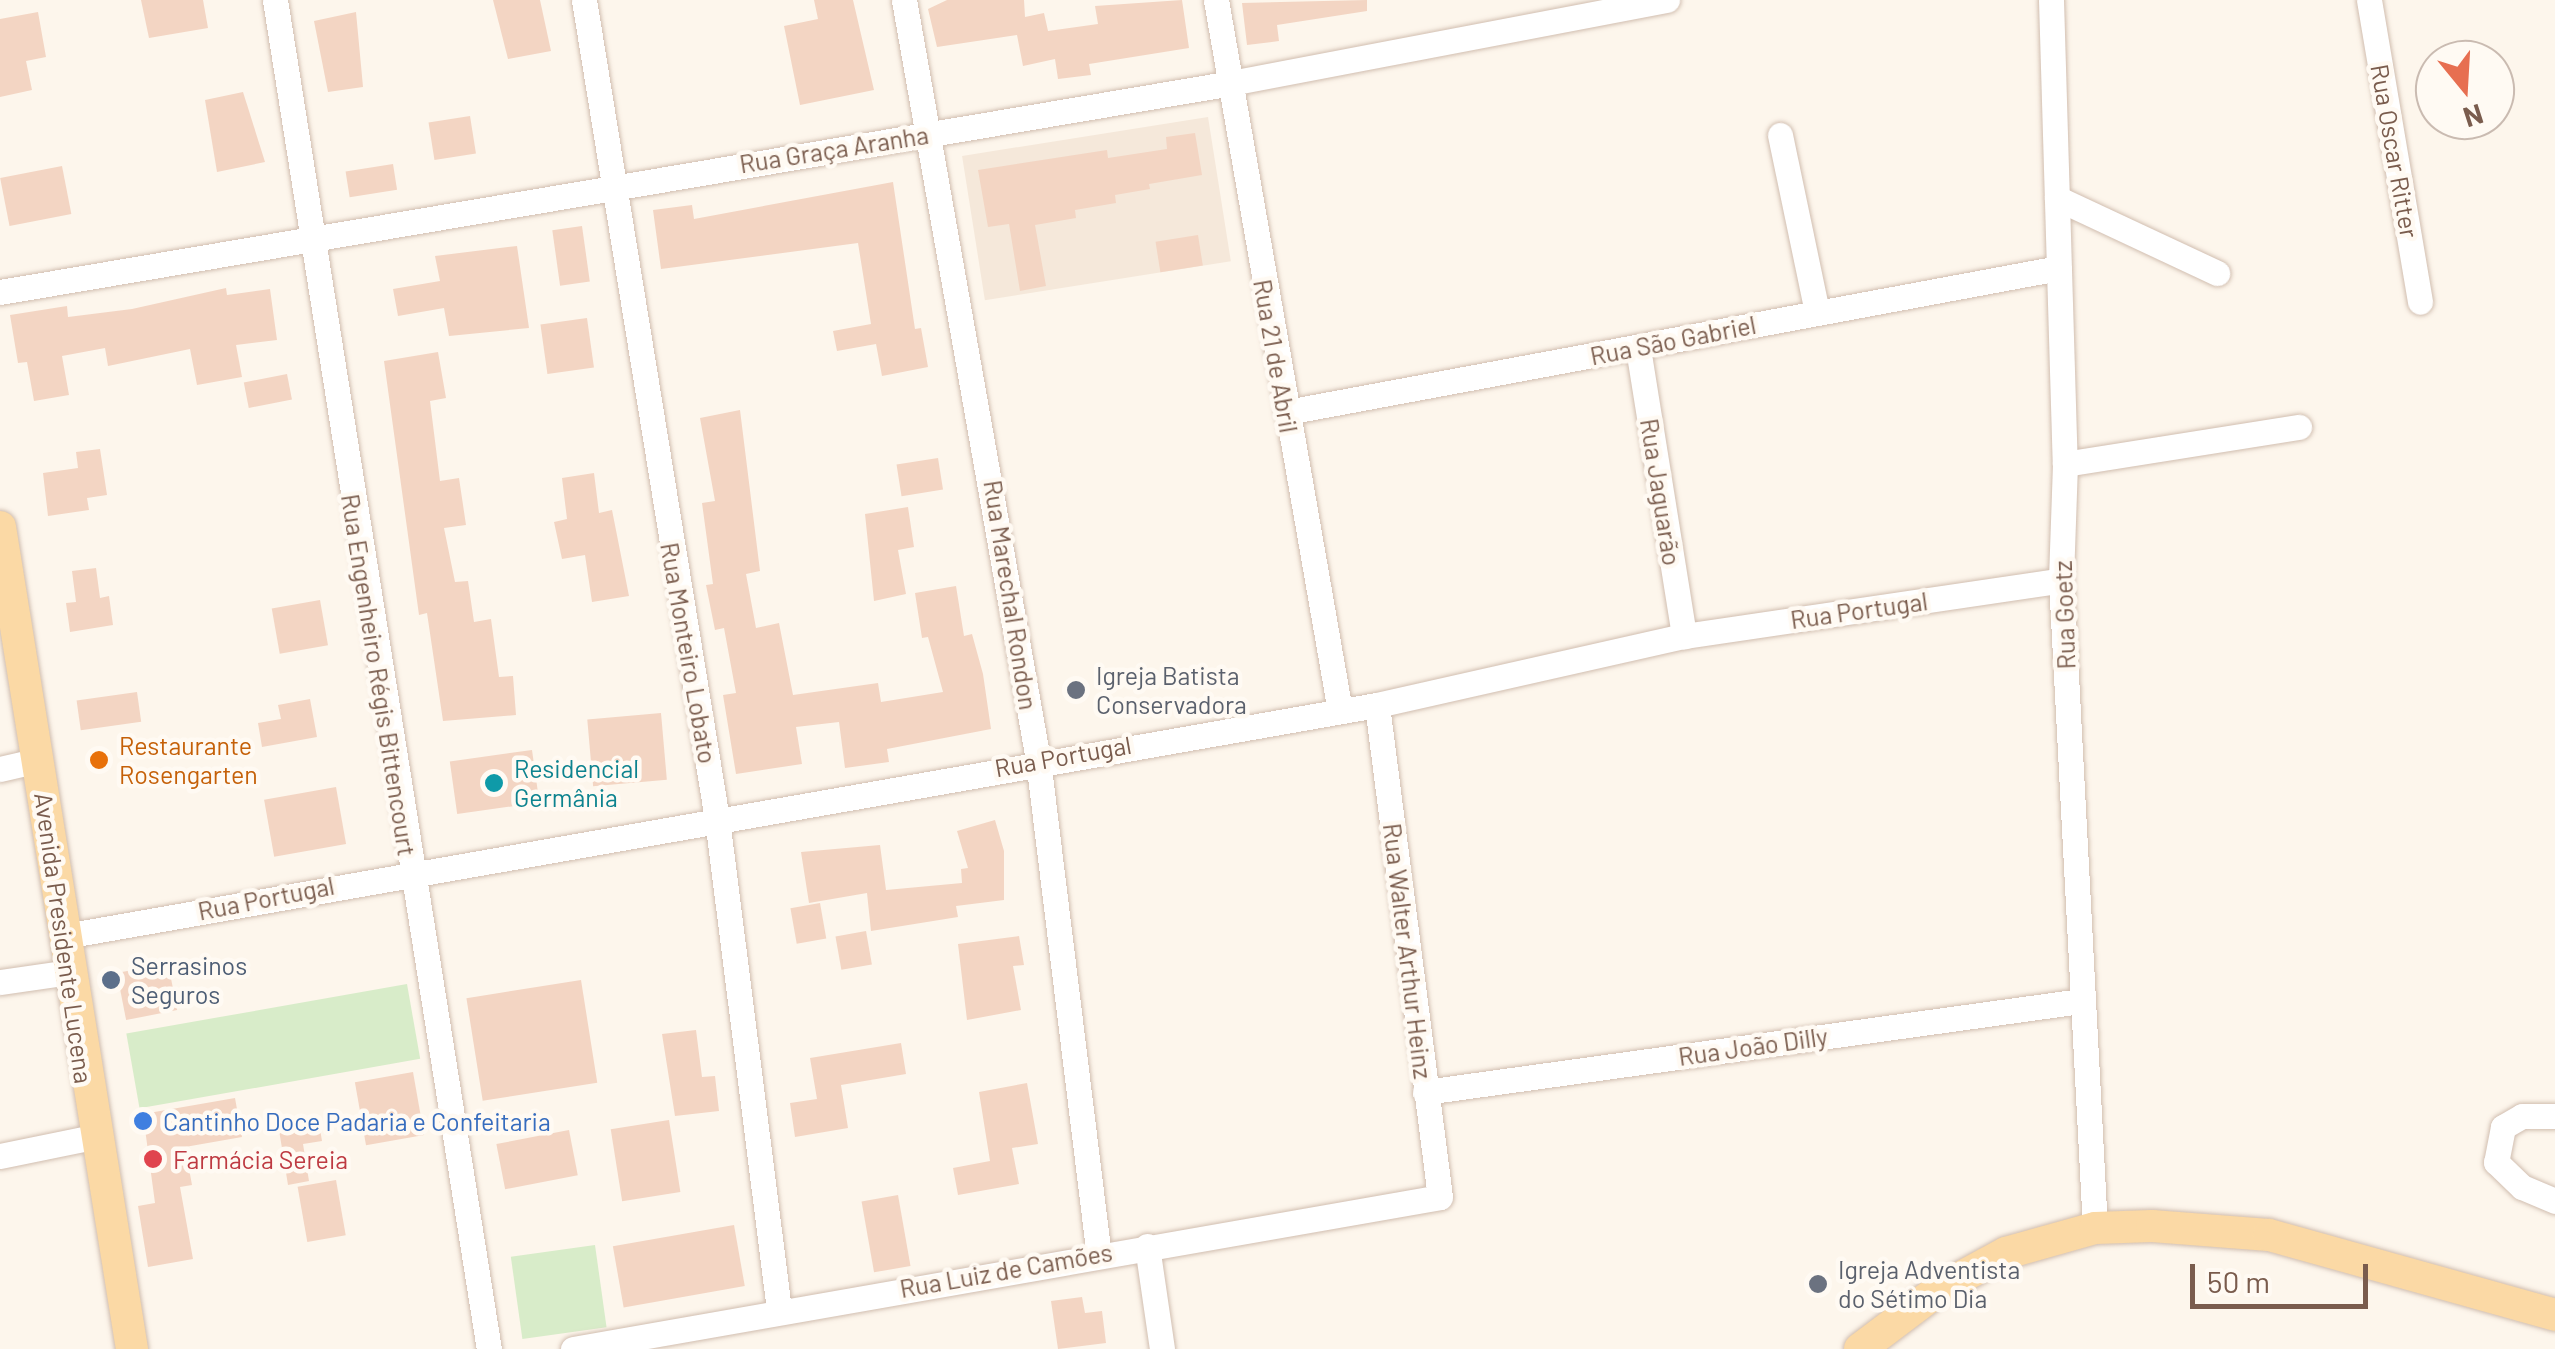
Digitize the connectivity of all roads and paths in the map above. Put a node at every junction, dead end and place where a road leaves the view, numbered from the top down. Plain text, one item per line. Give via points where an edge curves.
1 (275, 0) edge
2 (584, 0) edge
3 (904, 0) edge
4 (1216, 0) edge
5 (1664, 0) edge
6 (2051, 0) edge
7 (2369, 0) edge
8 (1226, 84) junction
9 (928, 134) junction
10 (1780, 136) dead end
11 (611, 186) junction
12 (2057, 198) junction
13 (311, 238) junction
14 (2059, 268) junction
15 (2217, 273) dead end
16 (0, 292) edge
17 (2420, 302) dead end
18 (1817, 312) junction
19 (1638, 348) junction
20 (1287, 412) junction
21 (2298, 427) dead end
22 (2065, 464) junction
23 (0, 527) edge
24 (2062, 580) junction
25 (1684, 636) junction
26 (11, 664) edge
27 (1377, 704) junction
28 (1340, 711) junction
29 (38, 760) junction
30 (1038, 760) junction
31 (0, 769) edge
32 (718, 819) junction
33 (409, 871) junction
34 (65, 936) junction
35 (70, 972) junction
36 (0, 982) edge
37 (2081, 1001) junction
38 (1426, 1092) junction
39 (2555, 1116) edge
40 (94, 1137) junction
41 (0, 1156) edge
42 (1440, 1197) joint
43 (2555, 1201) edge
44 (2095, 1228) junction
45 (1147, 1246) junction
46 (1100, 1254) junction
47 (780, 1308) junction
48 (2555, 1315) edge
49 (132, 1349) edge
50 (488, 1349) edge
51 (573, 1349) edge
52 (1162, 1349) edge
53 (1860, 1349) edge

1 - 13 street, Rua Engenheiro Régis Bittencourt
2 - 11 street, Rua Monteiro Lobato
3 - 9 street, Rua Marechal Rondon
4 - 8 street, Rua 21 de Abril
5 - 8 street, Rua Graça Aranha
6 - 12 street, Rua Goetz
7 - 17 street, Rua Oscar Ritter
8 - 9 street, Rua Graça Aranha
8 - 20 street, Rua 21 de Abril
9 - 11 street, Rua Graça Aranha
9 - 30 street, Rua Marechal Rondon
10 - 18 street
11 - 13 street, Rua Graça Aranha
11 - 32 street, Rua Monteiro Lobato
12 - 14 street, Rua Goetz
12 - 15 street
13 - 16 street, Rua Graça Aranha
13 - 33 street, Rua Engenheiro Régis Bittencourt
14 - 18 street, Rua São Gabriel
14 - 22 street, Rua Goetz
18 - 19 street, Rua São Gabriel
19 - 20 street, Rua São Gabriel
19 - 25 street, Rua Jaguarão
20 - 28 street, Rua 21 de Abril
21 - 22 street
22 - 24 street, Rua Goetz
23 - 26 main road, Avenida Presidente Lucena
24 - 25 street, Rua Portugal
24 - 37 street, Rua Goetz
25 - 27 street, Rua Portugal
26 - 29 main road, Avenida Presidente Lucena
27 - 28 street, Rua Portugal
27 - 38 street, Rua Walter Arthur Heinz
28 - 30 street, Rua Portugal
29 - 31 street
29 - 34 main road, Avenida Presidente Lucena
30 - 32 street, Rua Portugal
30 - 46 street, Rua Marechal Rondon
32 - 33 street, Rua Portugal
32 - 47 street, Rua Monteiro Lobato
33 - 34 street, Rua Portugal
33 - 50 street, Rua Engenheiro Régis Bittencourt
34 - 35 main road, Avenida Presidente Lucena
35 - 36 street
35 - 40 main road, Avenida Presidente Lucena
37 - 38 street, Rua João Dilly
37 - 44 street, Rua Goetz
38 - 42 street, Rua Walter Arthur Heinz
39 - 43 street via 2522,1116 2504,1127 2496,1162 2522,1187
40 - 41 street
40 - 49 main road, Avenida Presidente Lucena
42 - 45 street, Rua Luiz de Camões
44 - 48 main road via 2270,1234
44 - 53 main road via 2006,1253 1940,1288
45 - 46 street, Rua Luiz de Camões
45 - 52 street
46 - 47 street, Rua Luiz de Camões
47 - 51 street, Rua Luiz de Camões

